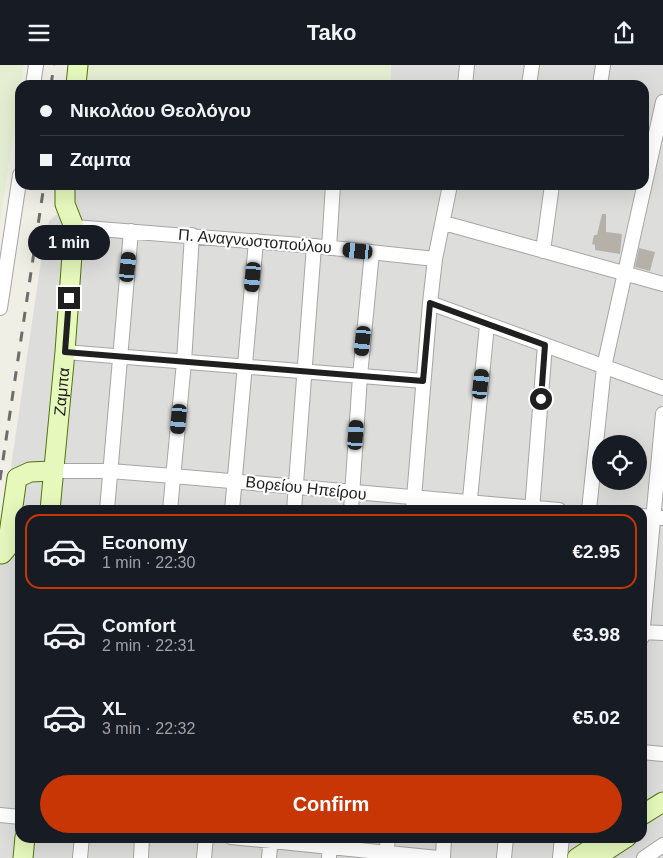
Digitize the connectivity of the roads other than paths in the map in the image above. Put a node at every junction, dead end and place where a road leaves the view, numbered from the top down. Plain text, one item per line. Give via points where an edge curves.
1 (36, 65) edge
2 (78, 65) edge
3 (467, 65) edge
4 (532, 65) edge
5 (603, 65) edge
6 (34, 80) edge
7 (76, 80) edge
8 (466, 80) edge
9 (530, 80) edge
10 (601, 80) edge
11 (663, 102) edge
12 (655, 127) edge
13 (649, 156) edge
14 (18, 190) edge
15 (65, 190) edge
16 (333, 190) edge
17 (449, 190) edge
18 (551, 190) edge
19 (642, 190) edge
20 (444, 223) junction
21 (74, 227) junction
22 (131, 231) junction
23 (192, 235) junction
24 (256, 241) junction
25 (314, 246) junction
26 (329, 248) junction
27 (543, 251) junction
28 (372, 252) junction
29 (435, 259) junction
30 (625, 273) junction
31 (663, 284) edge
32 (430, 303) junction
33 (0, 308) edge
34 (487, 325) junction
35 (545, 345) junction
36 (65, 352) junction
37 (119, 356) junction
38 (184, 362) junction
39 (245, 367) junction
40 (604, 367) junction
41 (306, 371) junction
42 (360, 376) junction
43 (423, 381) junction
44 (663, 388) edge
45 (663, 414) edge
46 (52, 471) junction
47 (110, 471) junction
48 (173, 476) junction
49 (235, 481) junction
50 (296, 487) junction
51 (353, 493) junction
52 (413, 504) edge
53 (50, 505) edge
54 (107, 505) edge
55 (170, 505) edge
56 (233, 505) edge
57 (294, 505) edge
58 (352, 505) edge
59 (441, 505) edge
60 (469, 505) edge
61 (532, 505) edge
62 (590, 505) edge
63 (653, 517) edge
64 (2, 554) dead end
65 (647, 586) edge
66 (647, 632) edge
67 (663, 633) edge
68 (647, 753) edge
69 (663, 754) edge
70 (663, 802) edge
71 (647, 812) edge
72 (663, 814) edge
73 (0, 815) edge
74 (15, 816) edge
75 (647, 824) edge
76 (24, 843) edge
77 (81, 843) edge
78 (142, 843) edge
79 (205, 843) edge
80 (271, 843) edge
81 (297, 843) edge
82 (443, 843) edge
83 (505, 843) edge
84 (561, 843) edge
85 (599, 843) edge
86 (618, 843) edge
87 (663, 845) edge
88 (330, 848) edge
89 (386, 855) edge
90 (23, 858) edge
91 (80, 858) edge
92 (141, 858) edge
93 (204, 858) edge
94 (269, 858) edge
95 (438, 858) edge
96 (442, 858) edge
97 (504, 858) edge
98 (560, 858) edge
99 (577, 858) edge
100 (595, 858) edge
101 (644, 858) edge

1 - 6 street
2 - 7 street
3 - 8 street
4 - 9 street
5 - 10 street
11 - 12 street
12 - 13 street
14 - 33 street
15 - 21 street, Ζαμπα via 65,204
16 - 26 street
17 - 20 street
18 - 27 street
19 - 30 street
20 - 27 street
20 - 29 street
21 - 22 street, Π. Αναγνωστοπούλου
21 - 36 street, Ζαμπα
22 - 23 street, Π. Αναγνωστοπούλου
22 - 37 street
23 - 24 street, Π. Αναγνωστοπούλου
23 - 38 street
24 - 25 street, Π. Αναγνωστοπούλου
24 - 39 street
25 - 26 street, Π. Αναγνωστοπούλου
25 - 41 street
26 - 28 street, Π. Αναγνωστοπούλου
27 - 30 street
28 - 29 street, Π. Αναγνωστοπούλου
28 - 42 street
29 - 32 street
30 - 31 street
30 - 40 street
32 - 34 street
32 - 43 street
34 - 35 street
34 - 60 street
35 - 40 street
35 - 61 street
36 - 37 street
36 - 46 street, Ζαμπα
37 - 38 street
37 - 47 street
38 - 39 street
38 - 48 street
39 - 41 street
39 - 49 street
40 - 44 street
40 - 62 street
41 - 42 street
41 - 50 street
42 - 43 street
42 - 51 street
43 - 52 street
45 - 63 street
46 - 47 street, Βορείου Ηπείρου
46 - 53 street, Ζαμπα
46 - 64 street via 30,472 16,478 8,548
47 - 48 street, Βορείου Ηπείρου
47 - 54 street
48 - 49 street, Βορείου Ηπείρου
48 - 55 street
49 - 50 street, Βορείου Ηπείρου
49 - 56 street
50 - 51 street, Βορείου Ηπείρου
50 - 57 street
51 - 52 street, Βορείου Ηπείρου
51 - 58 street
52 - 59 street, Βορείου Ηπείρου
63 - 65 street
66 - 67 street
68 - 69 street
70 - 71 street
72 - 75 street
73 - 74 street
76 - 90 street
77 - 91 street
78 - 92 street
79 - 93 street
80 - 94 street
81 - 88 street
82 - 96 street
83 - 97 street
84 - 98 street
85 - 99 street
86 - 100 street
87 - 101 street
88 - 89 street
89 - 95 street

